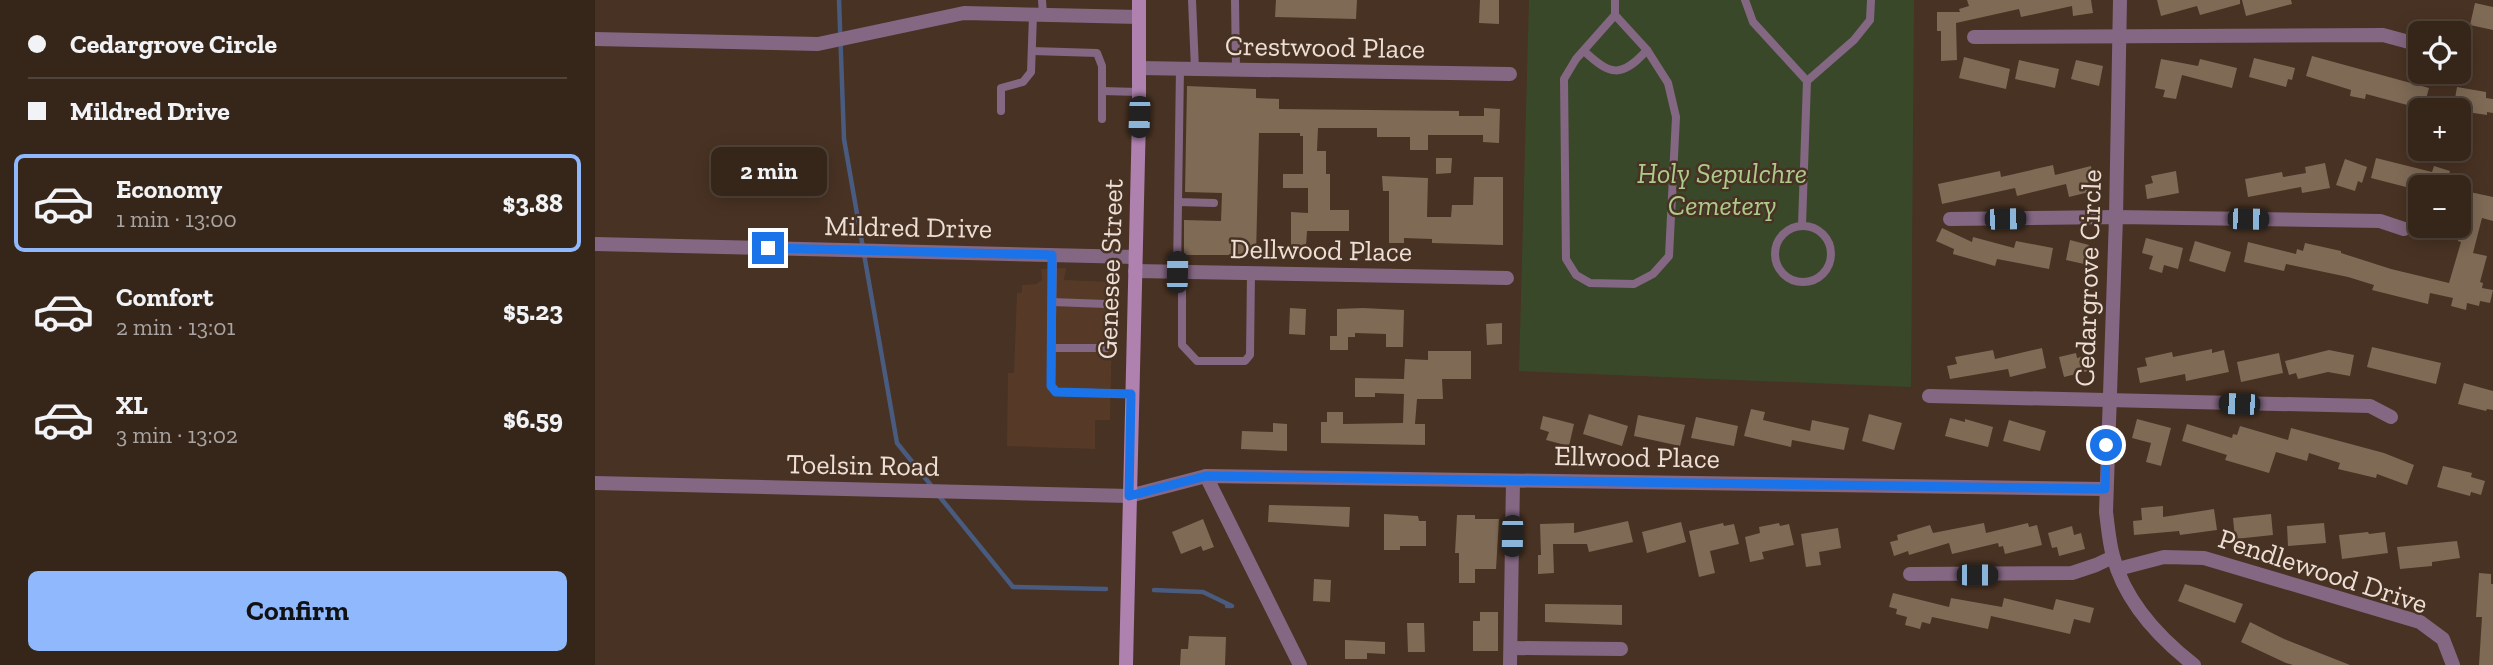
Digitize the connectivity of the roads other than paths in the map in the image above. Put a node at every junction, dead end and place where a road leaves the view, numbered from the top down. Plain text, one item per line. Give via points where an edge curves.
1 (1139, 0) edge
2 (1192, 0) edge
3 (1235, 0) edge
4 (1615, 0) edge
5 (1745, 0) edge
6 (1871, 0) edge
7 (2120, 0) edge
8 (1039, 10) edge
9 (1615, 15) junction
10 (1139, 17) junction
11 (2120, 36) junction
12 (1974, 37) dead end
13 (595, 39) edge
14 (2408, 42) edge
15 (1647, 50) junction
16 (1032, 51) junction
17 (1584, 51) junction
18 (1139, 68) junction
19 (1188, 69) junction
20 (1236, 69) junction
21 (1510, 75) dead end
22 (1807, 81) junction
23 (1102, 91) junction
24 (1139, 92) junction
25 (1001, 111) dead end
26 (1102, 120) dead end
27 (1178, 202) junction
28 (1214, 203) dead end
29 (2116, 217) junction
30 (1949, 219) dead end
31 (1802, 225) junction
32 (2404, 229) dead end
33 (595, 244) edge
34 (1052, 255) junction
35 (1135, 264) junction
36 (1179, 272) junction
37 (1251, 273) junction
38 (1507, 278) dead end
39 (1052, 302) junction
40 (1106, 304) dead end
41 (1051, 348) junction
42 (1106, 348) dead end
43 (1131, 394) junction
44 (1929, 396) dead end
45 (2108, 401) junction
46 (2391, 417) dead end
47 (1206, 476) junction
48 (1513, 481) junction
49 (595, 483) edge
50 (2105, 489) junction
51 (1129, 496) junction
52 (2116, 563) junction
53 (1910, 574) dead end
54 (1511, 648) junction
55 (1621, 649) dead end
56 (1126, 665) edge
57 (1300, 665) edge
58 (1510, 665) edge
59 (2194, 665) edge
60 (2453, 665) edge

1 - 10 main road, Genesee Street
2 - 19 lane
3 - 20 lane
4 - 9 lane
5 - 22 lane via 1753,22
6 - 22 lane via 1870,20
7 - 11 street, Cedargrove Circle
8 - 10 street
8 - 13 street via 964,13 818,44
8 - 16 lane
9 - 15 lane
9 - 17 lane
10 - 18 main road, Genesee Street
11 - 12 street
11 - 14 street via 2382,35
11 - 29 street, Cedargrove Circle
15 - 17 lane via 1632,66 1616,72 1602,67
15 - 17 lane via 1668,83 1676,117 1669,256 1653,274 1634,284 1590,283 1576,275 1566,259 1564,79
16 - 23 lane via 1097,53
16 - 25 lane via 1031,72 1023,82 1001,88
18 - 19 street, Crestwood Place
18 - 24 main road, Genesee Street
19 - 20 street, Crestwood Place
19 - 27 lane
20 - 21 street, Crestwood Place
22 - 31 lane
23 - 24 lane
23 - 26 lane
24 - 35 main road, Genesee Street
27 - 28 lane
27 - 36 lane
29 - 30 street
29 - 32 street via 2380,221
29 - 45 street, Cedargrove Circle
31 - 31 lane via 1826,237 1831,253 1825,272 1803,282 1781,272 1775,254 1783,233
33 - 34 street, Mildred Drive
34 - 35 street, Mildred Drive
34 - 39 lane
35 - 36 street, Dellwood Place
35 - 43 main road, Genesee Street
36 - 37 street, Dellwood Place
36 - 37 lane via 1182,345 1197,361 1245,361 1250,355
37 - 38 street, Dellwood Place
39 - 40 lane
39 - 41 lane
41 - 42 lane
41 - 43 lane via 1051,386 1056,392
43 - 51 main road, Genesee Street
44 - 45 street
45 - 46 street via 2370,407
45 - 50 street, Cedargrove Circle
47 - 48 street, Ellwood Place
47 - 51 street, Ellwood Place
47 - 57 street
48 - 50 street, Ellwood Place
48 - 54 street
49 - 51 street, Toelsin Road
50 - 52 street, Cedargrove Circle
51 - 56 main road, Genesee Street
52 - 53 street, Pendlewood Drive via 2072,573
52 - 59 street, Cedargrove Circle via 2140,612
52 - 60 street, Pendlewood Drive via 2204,558 2420,622 2443,639
54 - 55 street
54 - 58 street

